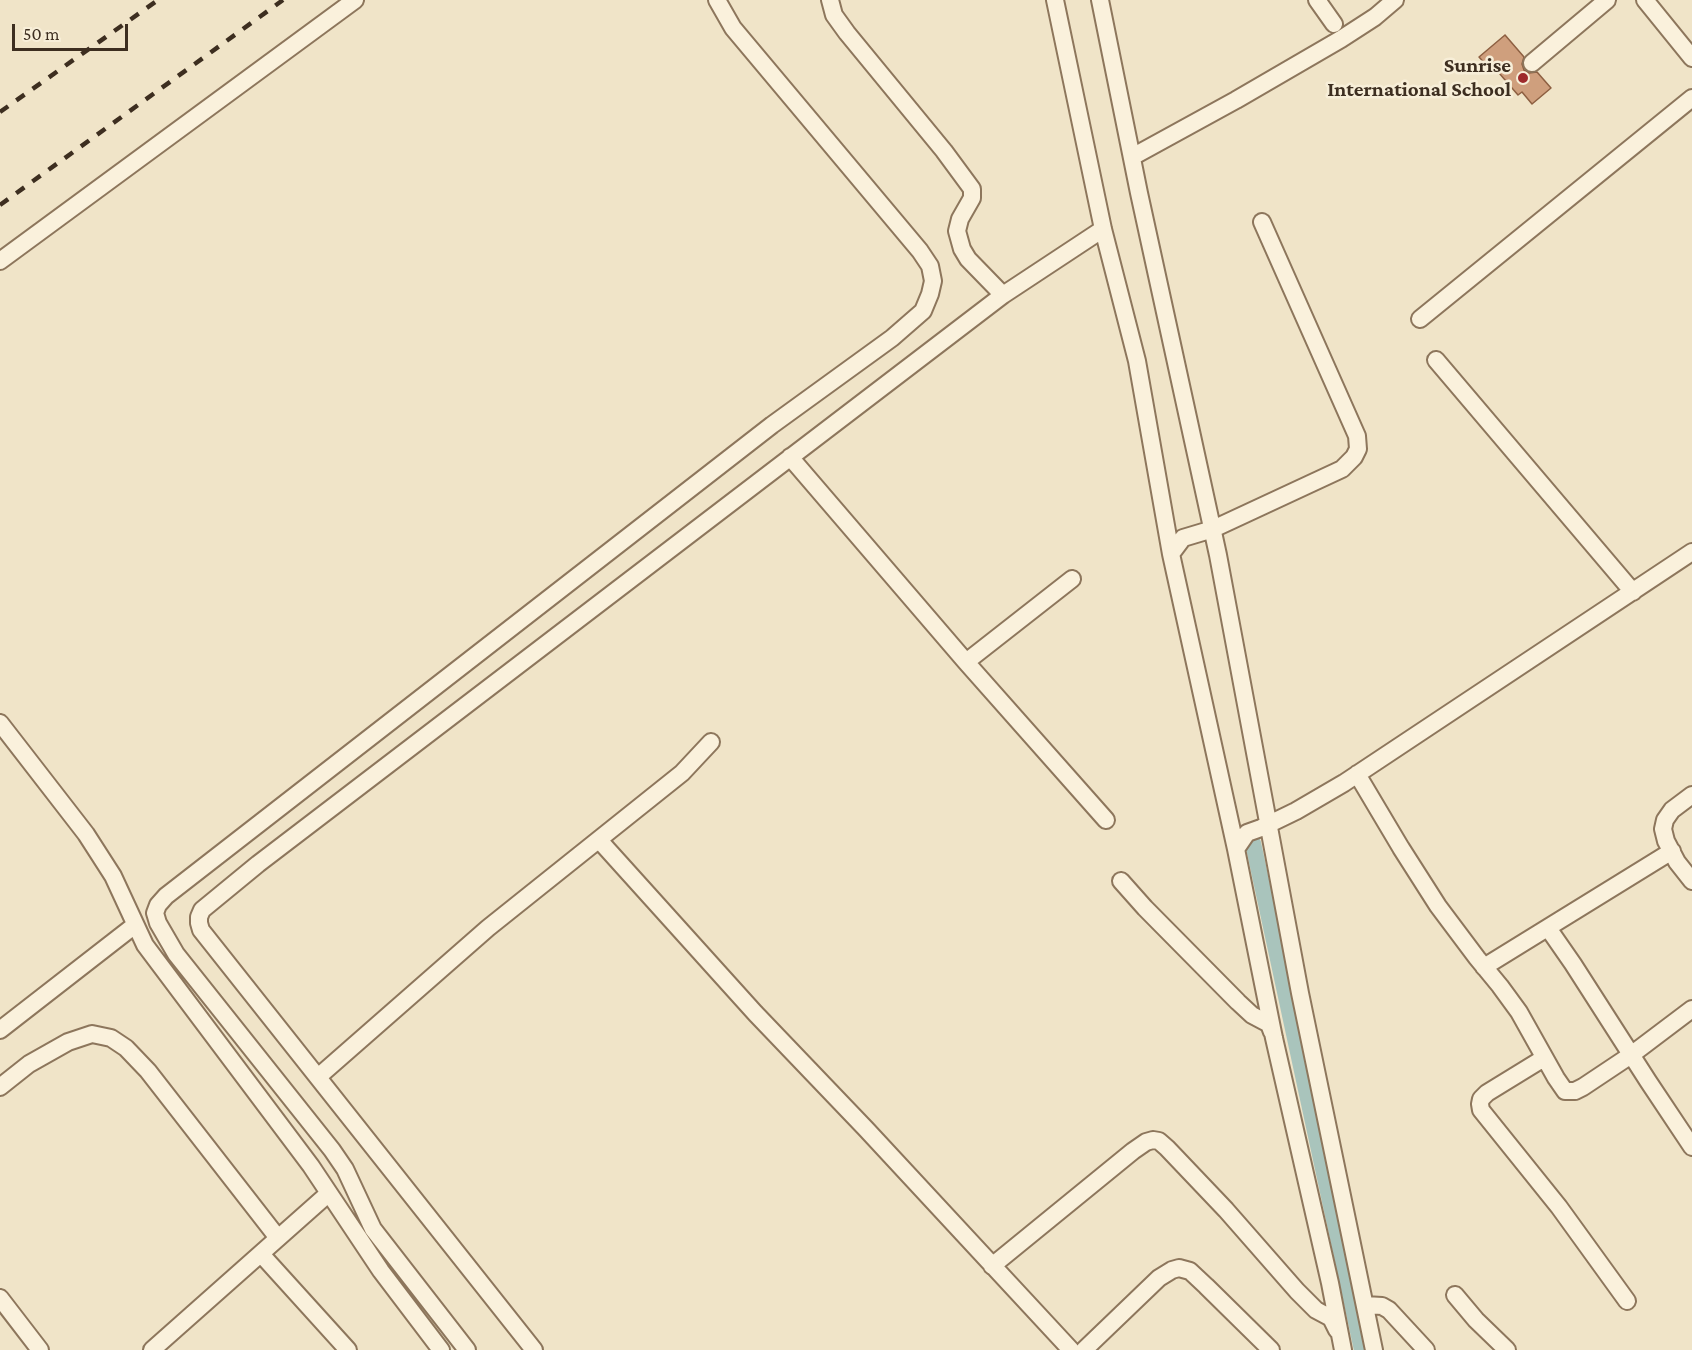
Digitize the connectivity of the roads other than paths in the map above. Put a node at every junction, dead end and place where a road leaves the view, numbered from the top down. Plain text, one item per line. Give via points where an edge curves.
1 (355, 0) edge
2 (717, 0) edge
3 (830, 0) edge
4 (1055, 0) edge
5 (1100, 0) edge
6 (1317, 0) edge
7 (1395, 0) edge
8 (1607, 0) edge
9 (1646, 0) edge
10 (1334, 24) dead end
11 (1692, 58) edge
12 (1532, 63) dead end
13 (1692, 98) edge
14 (1132, 157) junction
15 (1262, 222) dead end
16 (1103, 229) junction
17 (0, 261) edge
18 (1003, 295) junction
19 (1420, 319) dead end
20 (1436, 360) dead end
21 (790, 457) junction
22 (1208, 530) junction
23 (1692, 552) edge
24 (1171, 554) junction
25 (1072, 579) dead end
26 (1634, 592) junction
27 (966, 662) junction
28 (0, 723) edge
29 (711, 742) dead end
30 (1357, 774) junction
31 (1692, 795) edge
32 (1106, 820) dead end
33 (1259, 828) junction
34 (599, 840) junction
35 (1236, 849) junction
36 (1672, 851) junction
37 (1692, 880) edge
38 (1121, 881) dead end
39 (135, 925) junction
40 (1548, 928) junction
41 (1484, 967) junction
42 (1692, 1009) edge
43 (0, 1030) edge
44 (1274, 1038) junction
45 (1631, 1055) junction
46 (1544, 1058) junction
47 (318, 1077) junction
48 (0, 1088) edge
49 (1692, 1147) edge
50 (329, 1193) junction
51 (278, 1238) junction
52 (261, 1254) junction
53 (992, 1266) junction
54 (1455, 1295) dead end
55 (0, 1298) edge
56 (1627, 1301) dead end
57 (1365, 1305) junction
58 (1342, 1343) edge
59 (40, 1350) edge
60 (152, 1350) edge
61 (348, 1350) edge
62 (441, 1350) edge
63 (467, 1350) edge
64 (534, 1350) edge
65 (1071, 1350) edge
66 (1084, 1350) edge
67 (1271, 1350) edge
68 (1374, 1350) edge
69 (1426, 1350) edge
70 (1507, 1350) edge

1 - 17 street
2 - 63 street via 733,28 925,258 933,281 923,311 175,889 155,913 176,954 332,1150 373,1229
3 - 18 street via 834,15 847,33 972,189 972,198 957,231 962,249
4 - 16 street
5 - 14 street
6 - 10 street
7 - 14 street via 1341,39
8 - 12 street
9 - 11 street
13 - 19 street
14 - 22 street
15 - 22 street via 1357,436 1358,449 1342,469
16 - 18 street
16 - 24 street via 1137,361
18 - 21 street
20 - 26 street
21 - 27 street
21 - 47 street via 202,910 201,930
22 - 24 street via 1183,538
22 - 33 street
23 - 26 street
24 - 35 street
25 - 27 street
26 - 30 street
27 - 32 street
28 - 39 street via 86,834 113,876
29 - 34 street via 682,773
30 - 33 street
30 - 41 street via 1438,906
31 - 36 street via 1665,820 1663,829
33 - 35 street
33 - 57 street via 1300,993
34 - 47 street via 488,928
34 - 53 street
35 - 44 street
36 - 37 street
36 - 40 street
38 - 44 street via 1238,1002 1269,1024
39 - 43 street
39 - 50 street via 145,945
40 - 41 street
40 - 45 street
41 - 46 street via 1519,1012
42 - 45 street
44 - 58 street
45 - 46 street via 1569,1092
45 - 49 street
46 - 56 street via 1481,1099 1482,1110
47 - 64 street
48 - 51 street via 29,1064 68,1042 92,1034 111,1038 148,1071
50 - 51 street
50 - 62 street
51 - 52 street
52 - 60 street
52 - 61 street
53 - 58 street via 1125,1157 1146,1142 1159,1141 1316,1310 1331,1318
53 - 65 street
54 - 70 street
55 - 59 street
57 - 68 street
57 - 69 street via 1389,1310
66 - 67 street via 1159,1278 1179,1268 1190,1271

